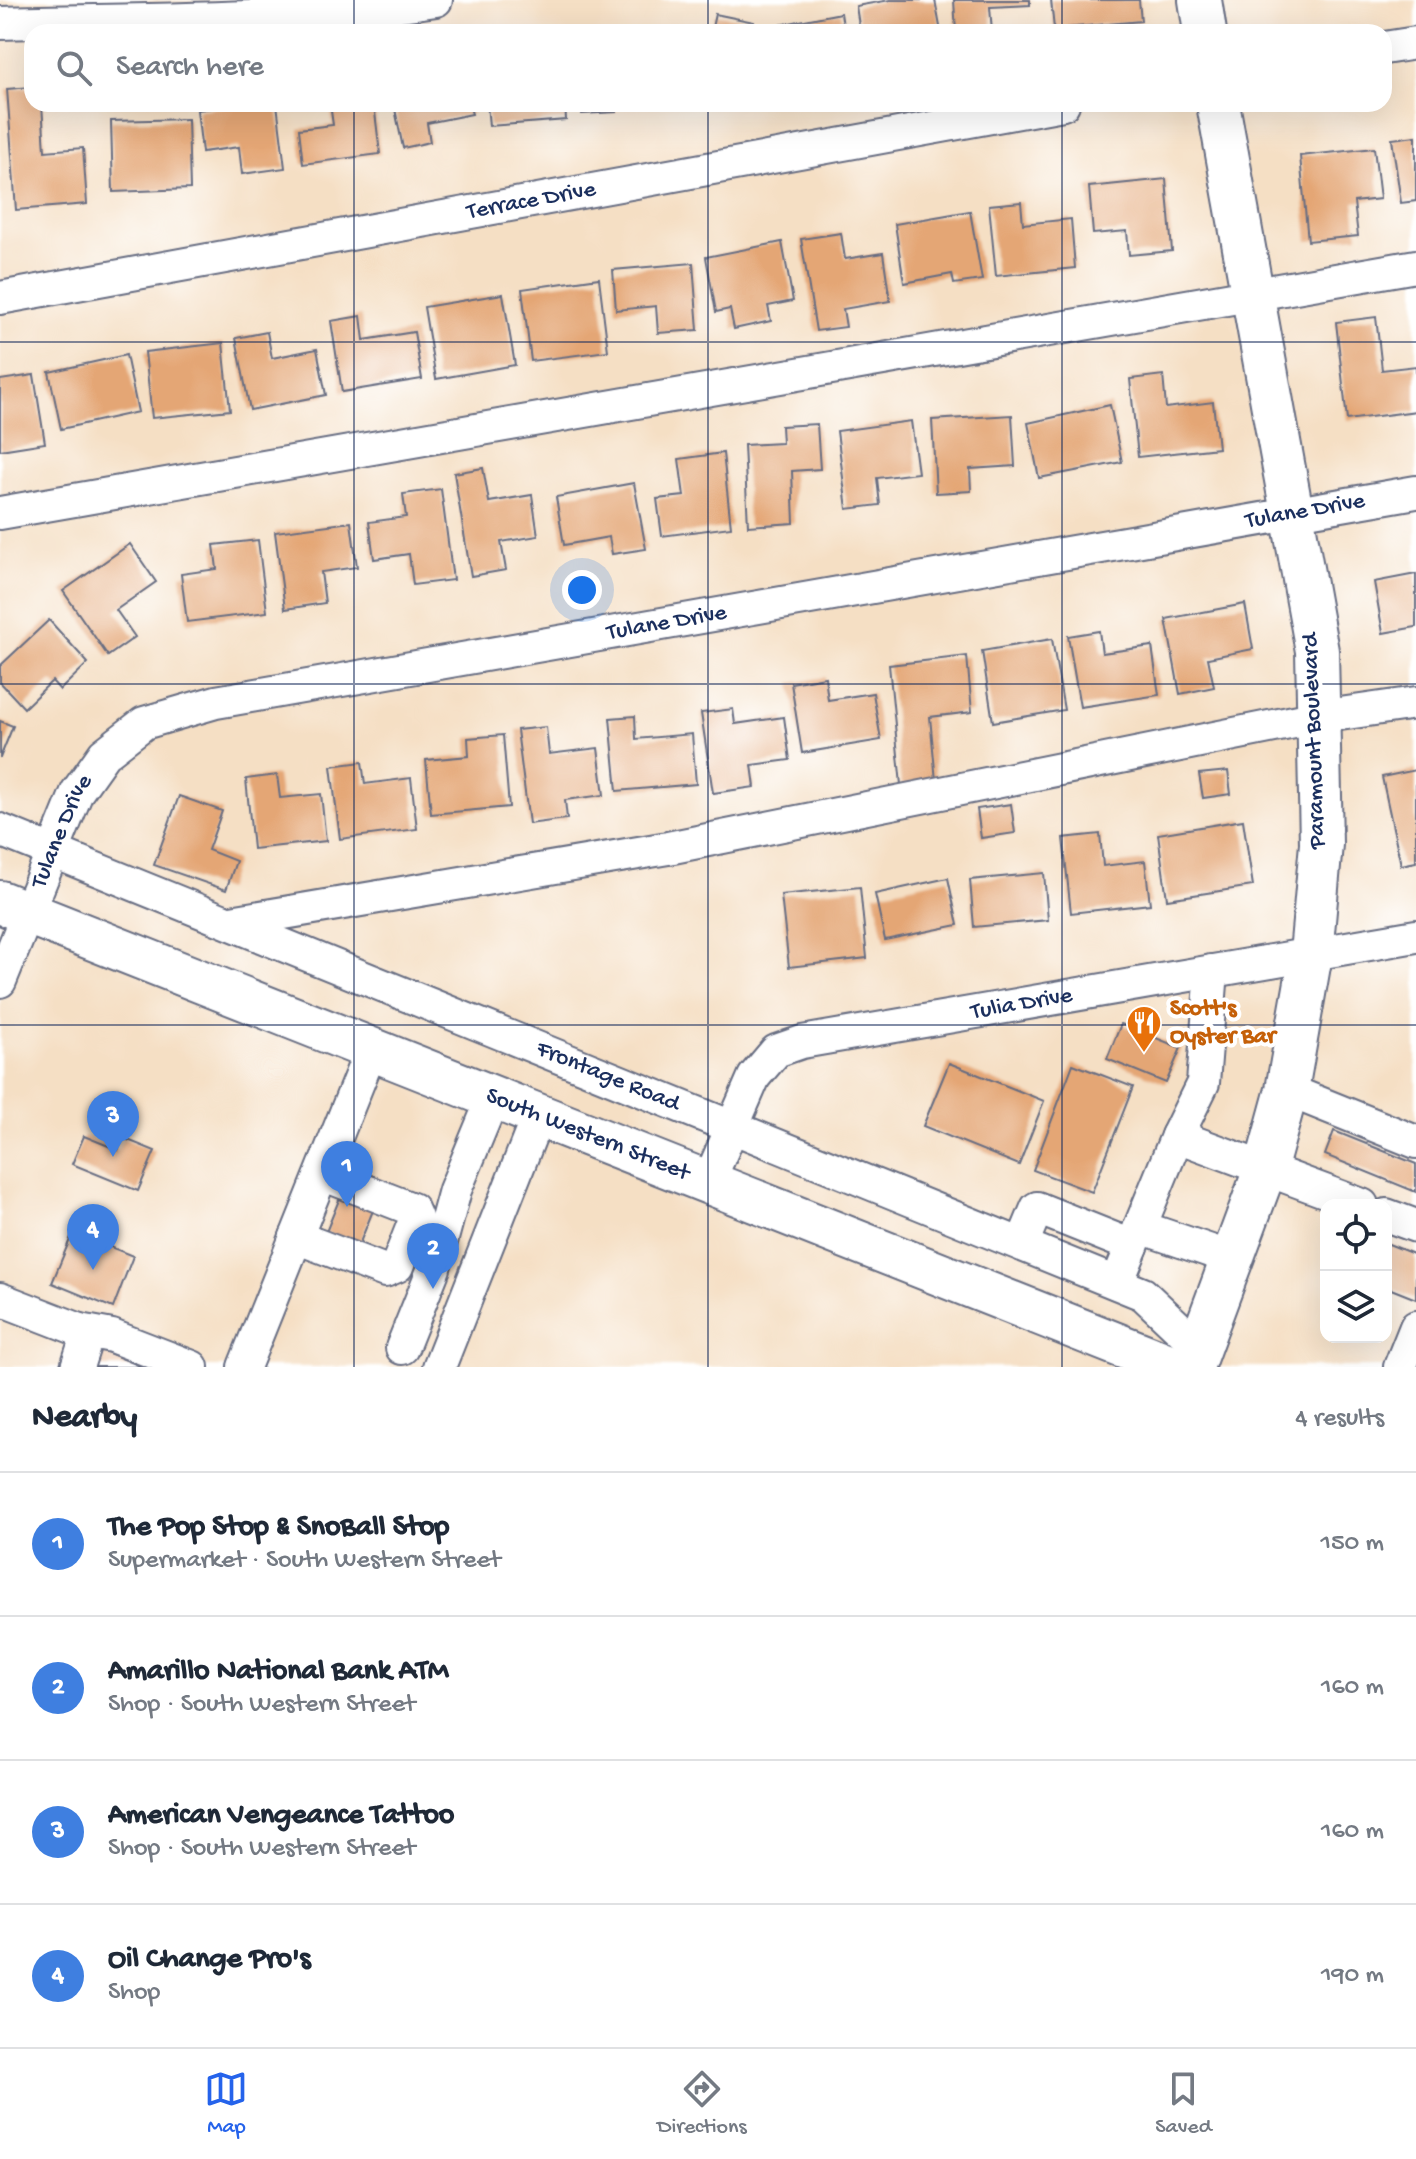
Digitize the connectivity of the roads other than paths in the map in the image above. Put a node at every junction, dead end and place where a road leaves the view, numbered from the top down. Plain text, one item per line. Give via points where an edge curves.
1 (436, 0) edge
2 (1200, 0) edge
3 (0, 23) edge
4 (1204, 24) edge
5 (1416, 43) edge
6 (1392, 47) edge
7 (1019, 112) edge
8 (1219, 112) edge
9 (1416, 266) edge
10 (1253, 295) junction
11 (0, 298) edge
12 (1416, 492) edge
13 (0, 513) edge
14 (1293, 513) junction
15 (1416, 703) edge
16 (1319, 717) junction
17 (0, 830) edge
18 (52, 851) junction
19 (14, 908) edge
20 (230, 922) junction
21 (1416, 936) edge
22 (1311, 954) junction
23 (1212, 971) junction
24 (0, 981) edge
25 (371, 1050) junction
26 (1287, 1090) junction
27 (493, 1098) junction
28 (538, 1116) junction
29 (731, 1127) junction
30 (1177, 1136) junction
31 (1416, 1142) edge
32 (1266, 1167) junction
33 (322, 1174) junction
34 (708, 1183) junction
35 (455, 1190) junction
36 (1347, 1199) edge
37 (412, 1209) junction
38 (1392, 1217) edge
39 (1416, 1226) edge
40 (296, 1237) junction
41 (1136, 1237) junction
42 (1022, 1244) junction
43 (1234, 1259) junction
44 (1117, 1283) junction
45 (0, 1299) edge
46 (1416, 1327) edge
47 (80, 1330) junction
48 (402, 1348) dead end
49 (1188, 1360) edge
50 (77, 1367) edge
51 (192, 1367) edge
52 (244, 1367) edge
53 (439, 1367) edge
54 (1400, 1367) edge

1 - 3 street via 380,9 256,16
2 - 4 main road
5 - 6 street
7 - 11 street, Terrace Drive
8 - 10 main road, Paramount Boulevard
9 - 10 street
10 - 13 street
10 - 14 main road, Paramount Boulevard
12 - 14 street, Tulane Drive
14 - 16 main road, Paramount Boulevard via 1317,651
14 - 18 street, Tulane Drive via 216,702 144,723 104,754 77,792
15 - 16 street
16 - 20 street via 668,848
16 - 22 main road, Paramount Boulevard via 1321,844
17 - 18 street, Frontage Road
18 - 19 street, Tulane Drive
18 - 20 street, Frontage Road
19 - 24 street, Tulane Drive
19 - 25 main road, South Western Street
20 - 29 street, Frontage Road
21 - 22 street, Tulia Drive
22 - 23 street, Tulia Drive
22 - 26 main road, Paramount Boulevard
23 - 29 street, Tulia Drive via 802,1042 776,1051 754,1077
23 - 30 street via 1203,1083
25 - 27 main road, South Western Street
25 - 33 street
26 - 31 street
26 - 32 main road, Paramount Boulevard
27 - 28 main road, South Western Street
27 - 35 street
28 - 34 main road, South Western Street
28 - 53 street
29 - 34 street, Tulia Drive
29 - 42 street, Frontage Road
30 - 32 street
30 - 41 street
32 - 36 street
32 - 43 main road, Paramount Boulevard
33 - 37 street
33 - 40 street
34 - 49 main road, South Western Street
35 - 37 street via 439,1203
35 - 48 street via 434,1268
37 - 40 street via 416,1218 397,1266 385,1271
38 - 39 street
40 - 52 street
41 - 42 street via 1037,1208
41 - 43 street
41 - 44 street
42 - 44 street, Frontage Road
43 - 49 main road, Paramount Boulevard
44 - 49 street, Frontage Road via 1143,1294
45 - 47 street
46 - 54 street
47 - 50 street via 86,1339
47 - 51 street via 112,1336

